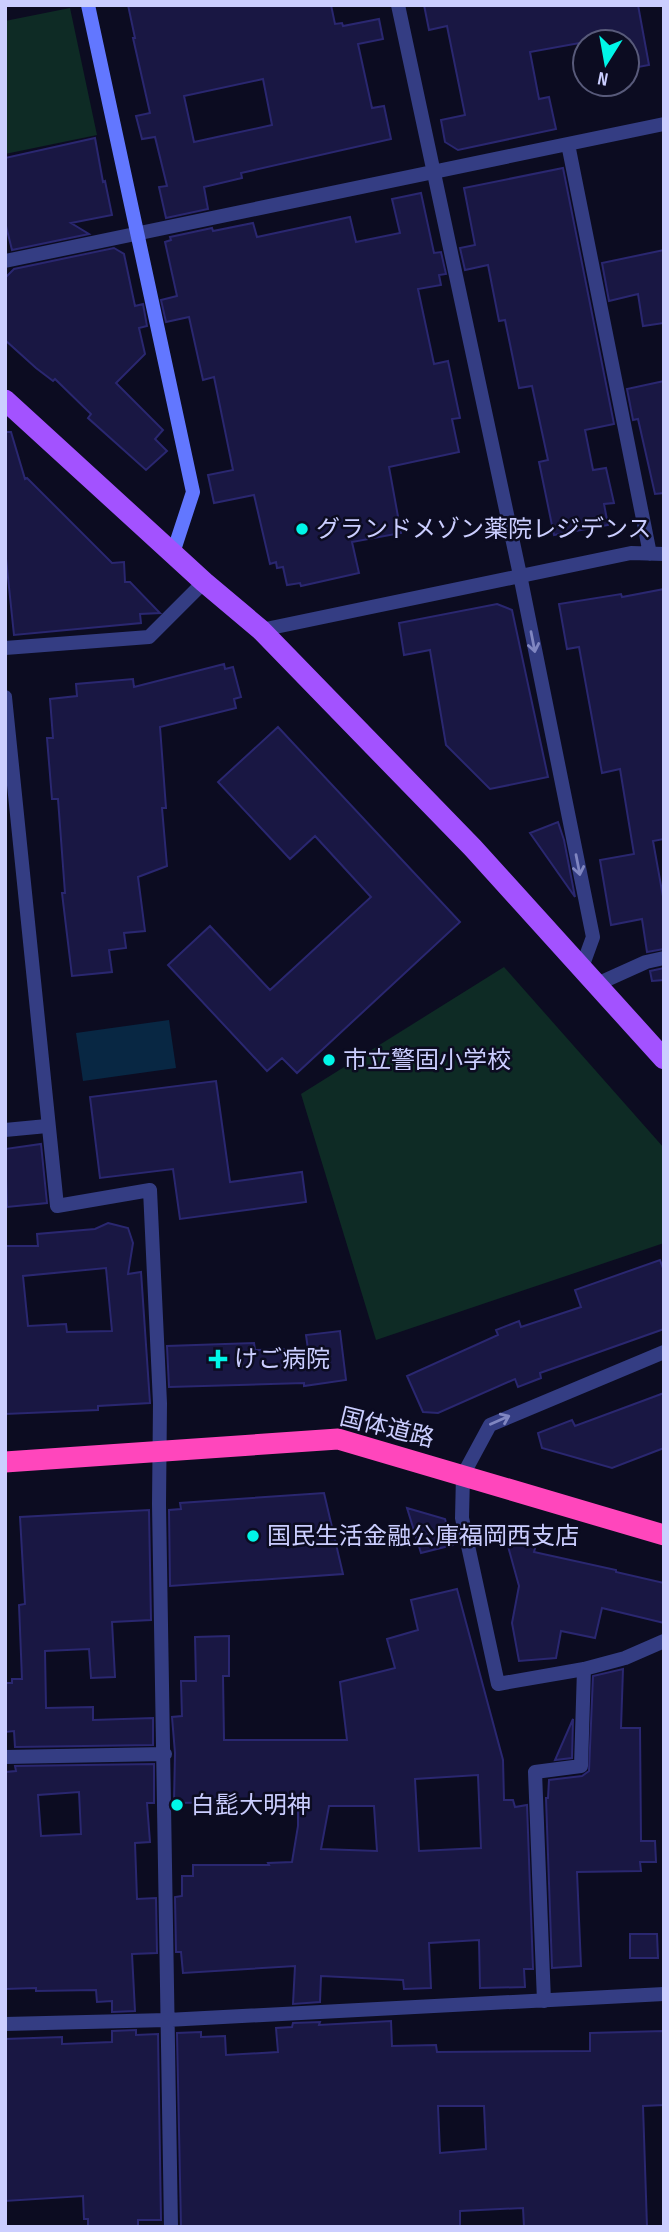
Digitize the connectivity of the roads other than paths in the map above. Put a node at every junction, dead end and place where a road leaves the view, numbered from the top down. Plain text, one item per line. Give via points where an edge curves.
1 (89, 5) edge
2 (398, 5) edge
3 (664, 124) edge
4 (568, 144) junction
5 (435, 172) junction
6 (138, 233) junction
7 (5, 261) edge
8 (5, 400) edge
9 (173, 552) junction
10 (657, 554) edge
11 (520, 575) junction
12 (204, 582) junction
13 (261, 630) junction
14 (5, 649) edge
15 (5, 697) edge
16 (664, 958) edge
17 (588, 978) junction
18 (664, 1059) edge
19 (47, 1126) junction
20 (5, 1130) edge
21 (664, 1352) edge
22 (159, 1450) junction
23 (5, 1462) edge
24 (463, 1475) junction
25 (664, 1535) edge
26 (664, 1641) edge
27 (583, 1669) junction
28 (165, 1754) junction
29 (5, 1757) edge
30 (664, 1994) edge
31 (544, 2001) junction
32 (167, 2020) junction
33 (5, 2024) edge
34 (172, 2227) edge

1 - 6 street
2 - 5 street
3 - 4 street
4 - 5 street
4 - 10 street
5 - 6 street
5 - 11 street
6 - 7 street
6 - 9 street via 192,492
8 - 9 main road
9 - 12 main road
10 - 11 street via 631,553
11 - 13 street
11 -> 17 street via 593,937
12 - 13 main road
12 - 14 street via 149,637
13 - 17 main road via 473,848
15 - 19 street
16 - 17 street
17 - 18 main road
19 - 20 street
19 - 22 street via 57,1206 150,1190
24 -> 21 street via 490,1424
22 - 23 highway, 国体道路
22 - 24 highway, 国体道路 via 338,1439
22 - 28 street
24 - 25 highway, 国体道路
24 - 27 street via 462,1518 498,1684
26 - 27 street
27 - 31 street via 582,1766 534,1772
28 - 29 street
28 - 32 street
30 - 31 street
31 - 32 street
32 - 33 street
32 - 34 street

